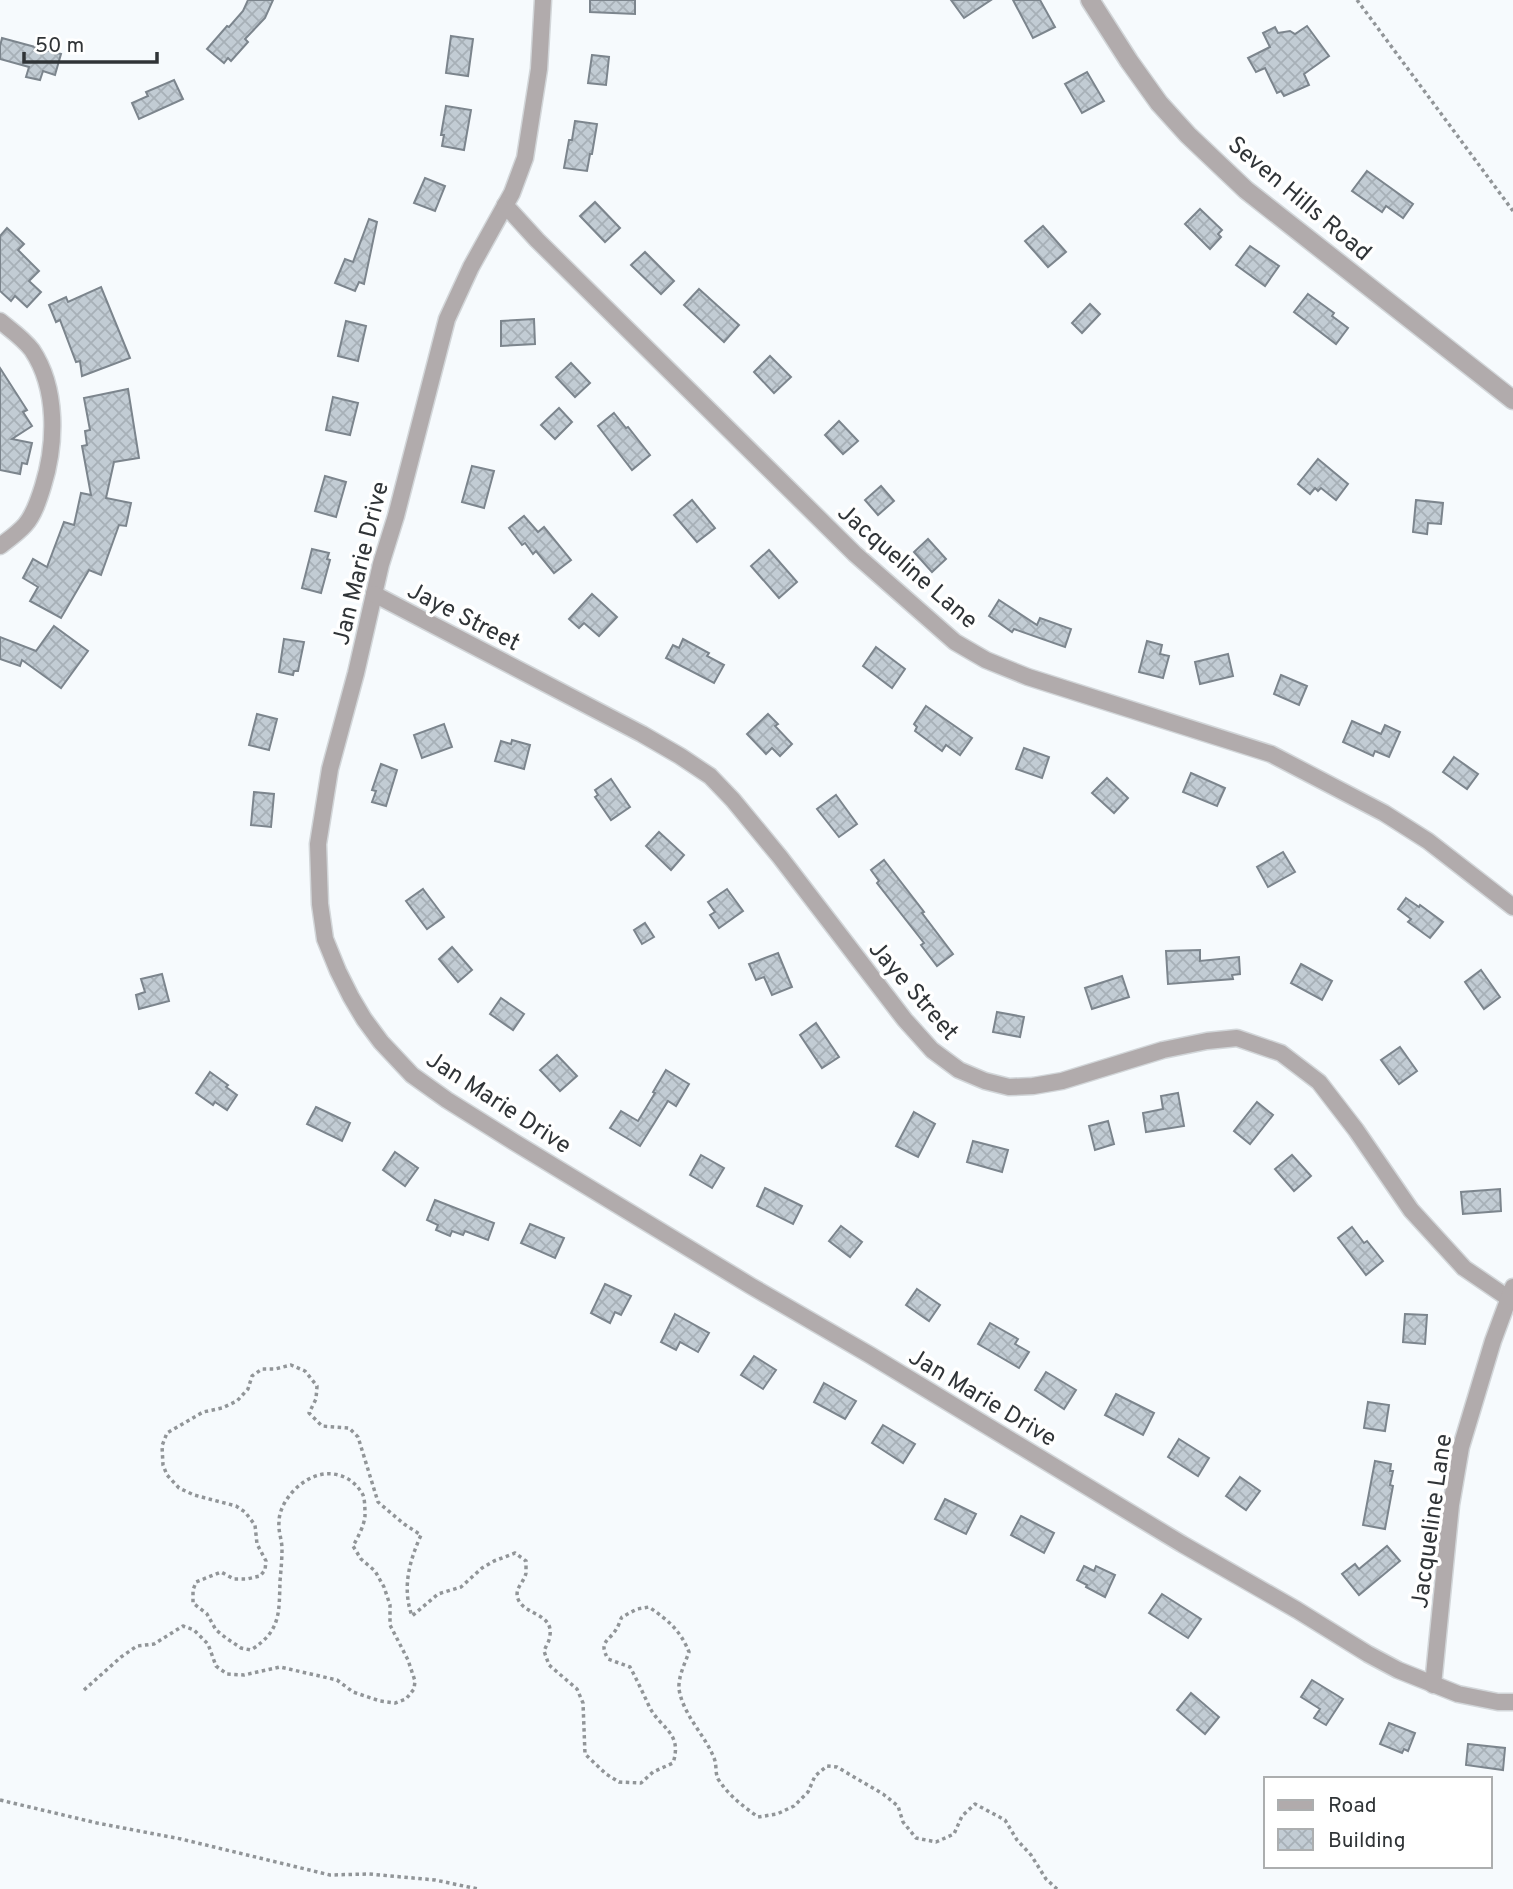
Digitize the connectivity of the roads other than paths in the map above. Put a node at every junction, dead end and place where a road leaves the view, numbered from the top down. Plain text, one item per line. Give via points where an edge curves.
1 (543, 0) edge
2 (1090, 0) edge
3 (505, 205) junction
4 (0, 321) edge
5 (1513, 400) edge
6 (0, 546) edge
7 (374, 594) junction
8 (1513, 907) edge
9 (1511, 1293) edge
10 (1433, 1685) junction
11 (1513, 1702) edge

1 - 3 street, Jan Marie Drive via 539,69 525,158
2 - 5 street, Seven Hills Road via 1159,103 1246,190
3 - 7 street, Jan Marie Drive via 447,319
3 - 8 street, Jacqueline Lane via 855,554 955,642 1028,677 1271,754 1384,813
4 - 6 street via 32,349 42,370 51,401 53,434 39,500 26,524
7 - 9 street, Jaye Street via 642,734 710,776 905,1020 932,1050 959,1070 1009,1087 1033,1086 1207,1041 1237,1038 1281,1053 1320,1082 1411,1210 1464,1268
7 - 10 street, Jan Marie Drive via 330,769 318,873 325,939 338,971 364,1019 397,1060 447,1100 751,1286 1368,1654
9 - 10 street, Jacqueline Lane via 1461,1447
10 - 11 street, Jan Marie Drive via 1458,1694

